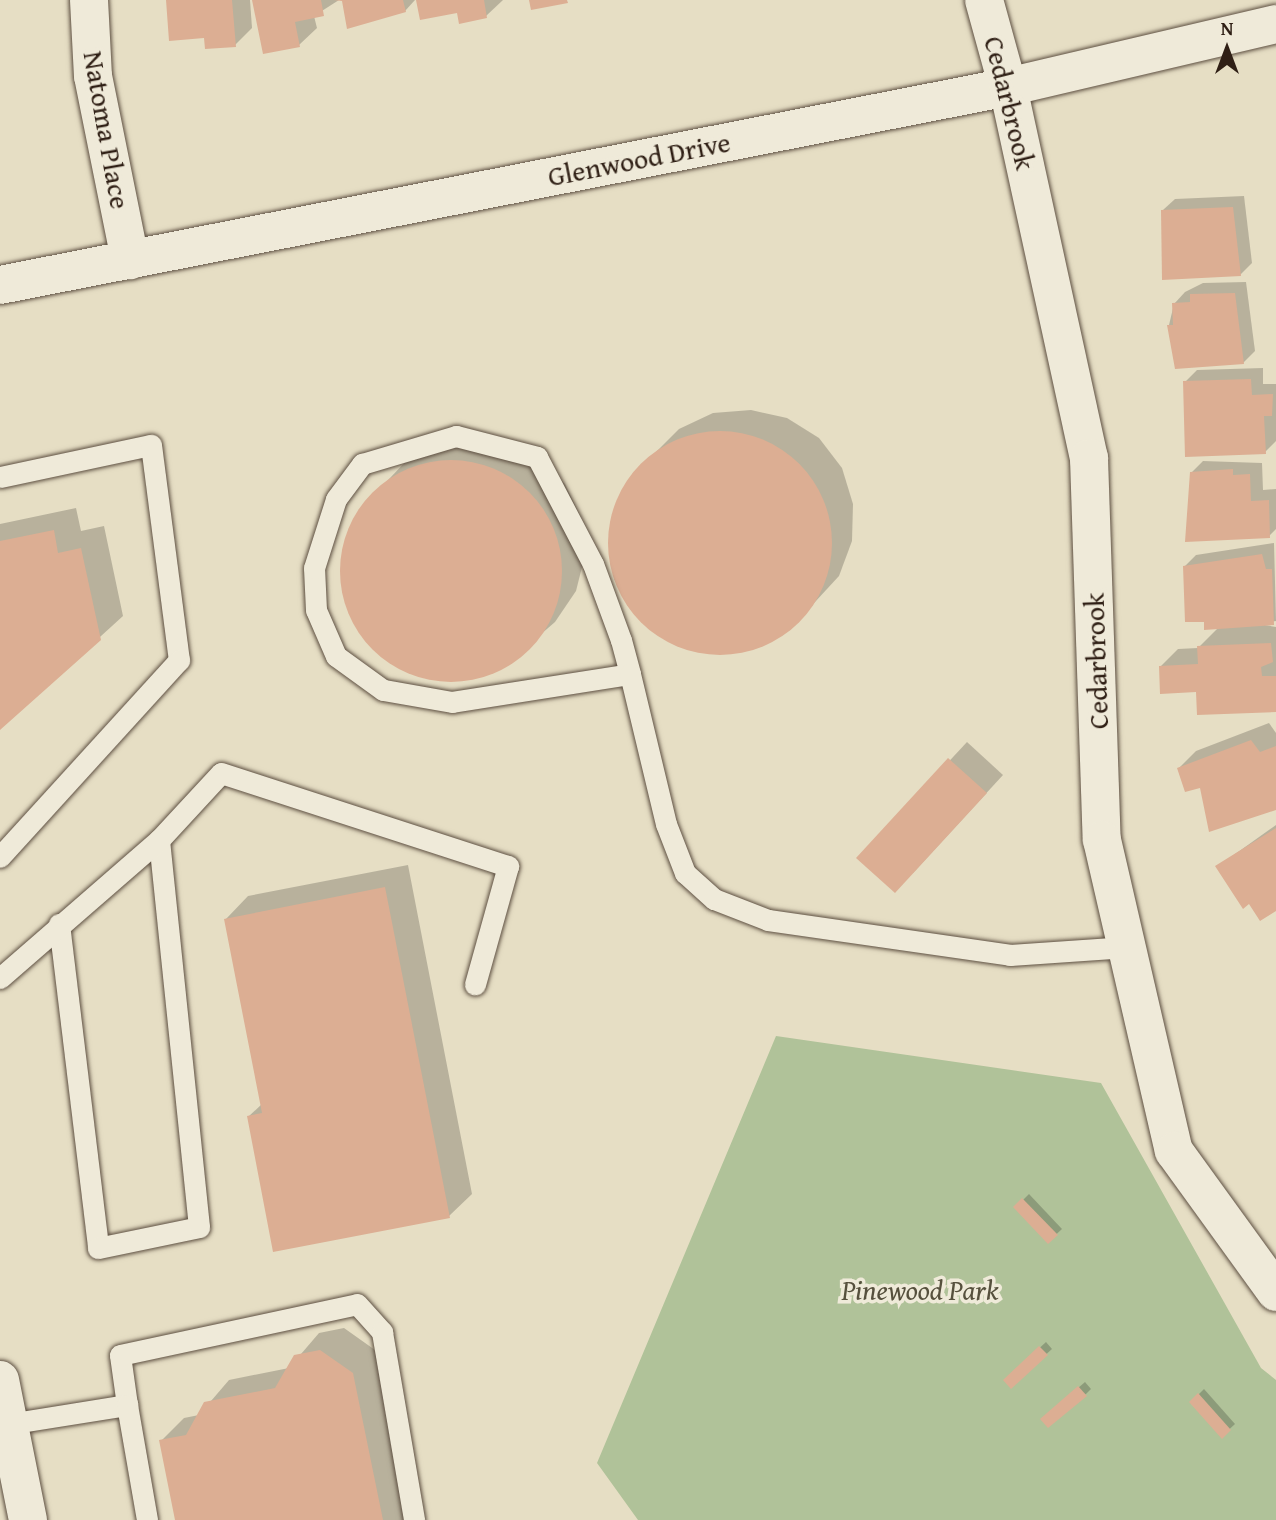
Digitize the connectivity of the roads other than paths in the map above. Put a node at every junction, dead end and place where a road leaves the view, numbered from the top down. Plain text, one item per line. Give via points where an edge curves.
1 (89, 0) edge
2 (984, 0) edge
3 (1276, 24) edge
4 (1008, 87) junction
5 (130, 260) junction
6 (0, 285) edge
7 (0, 477) edge
8 (630, 674) junction
9 (159, 840) junction
10 (0, 857) edge
11 (59, 924) junction
12 (1127, 947) junction
13 (0, 978) edge
14 (475, 984) dead end
15 (1276, 1292) edge
16 (0, 1380) edge
17 (127, 1405) junction
18 (8, 1424) junction
19 (28, 1520) edge
20 (147, 1520) edge
21 (414, 1520) edge

1 - 5 street, Natoma Place via 93,76
2 - 4 street, Cedarbrook
3 - 4 street, Glenwood Drive
4 - 5 street, Glenwood Drive
4 - 12 street, Cedarbrook via 1089,458 1102,840
5 - 6 street, Glenwood Drive
7 - 10 lane via 151,445 179,660
8 - 8 lane via 593,564 537,457 456,436 362,464 336,499 314,568 316,610 336,656 383,690 452,702
8 - 12 lane via 666,824 685,873 714,899 768,920 1010,955
9 - 11 lane
9 - 11 lane via 199,1227 98,1248
9 - 14 lane via 221,773 508,866
11 - 13 lane
12 - 15 street, Cedarbrook via 1174,1151
16 - 18 street
17 - 18 lane
17 - 20 lane
17 - 21 lane via 120,1355 357,1304 382,1332
18 - 19 street

